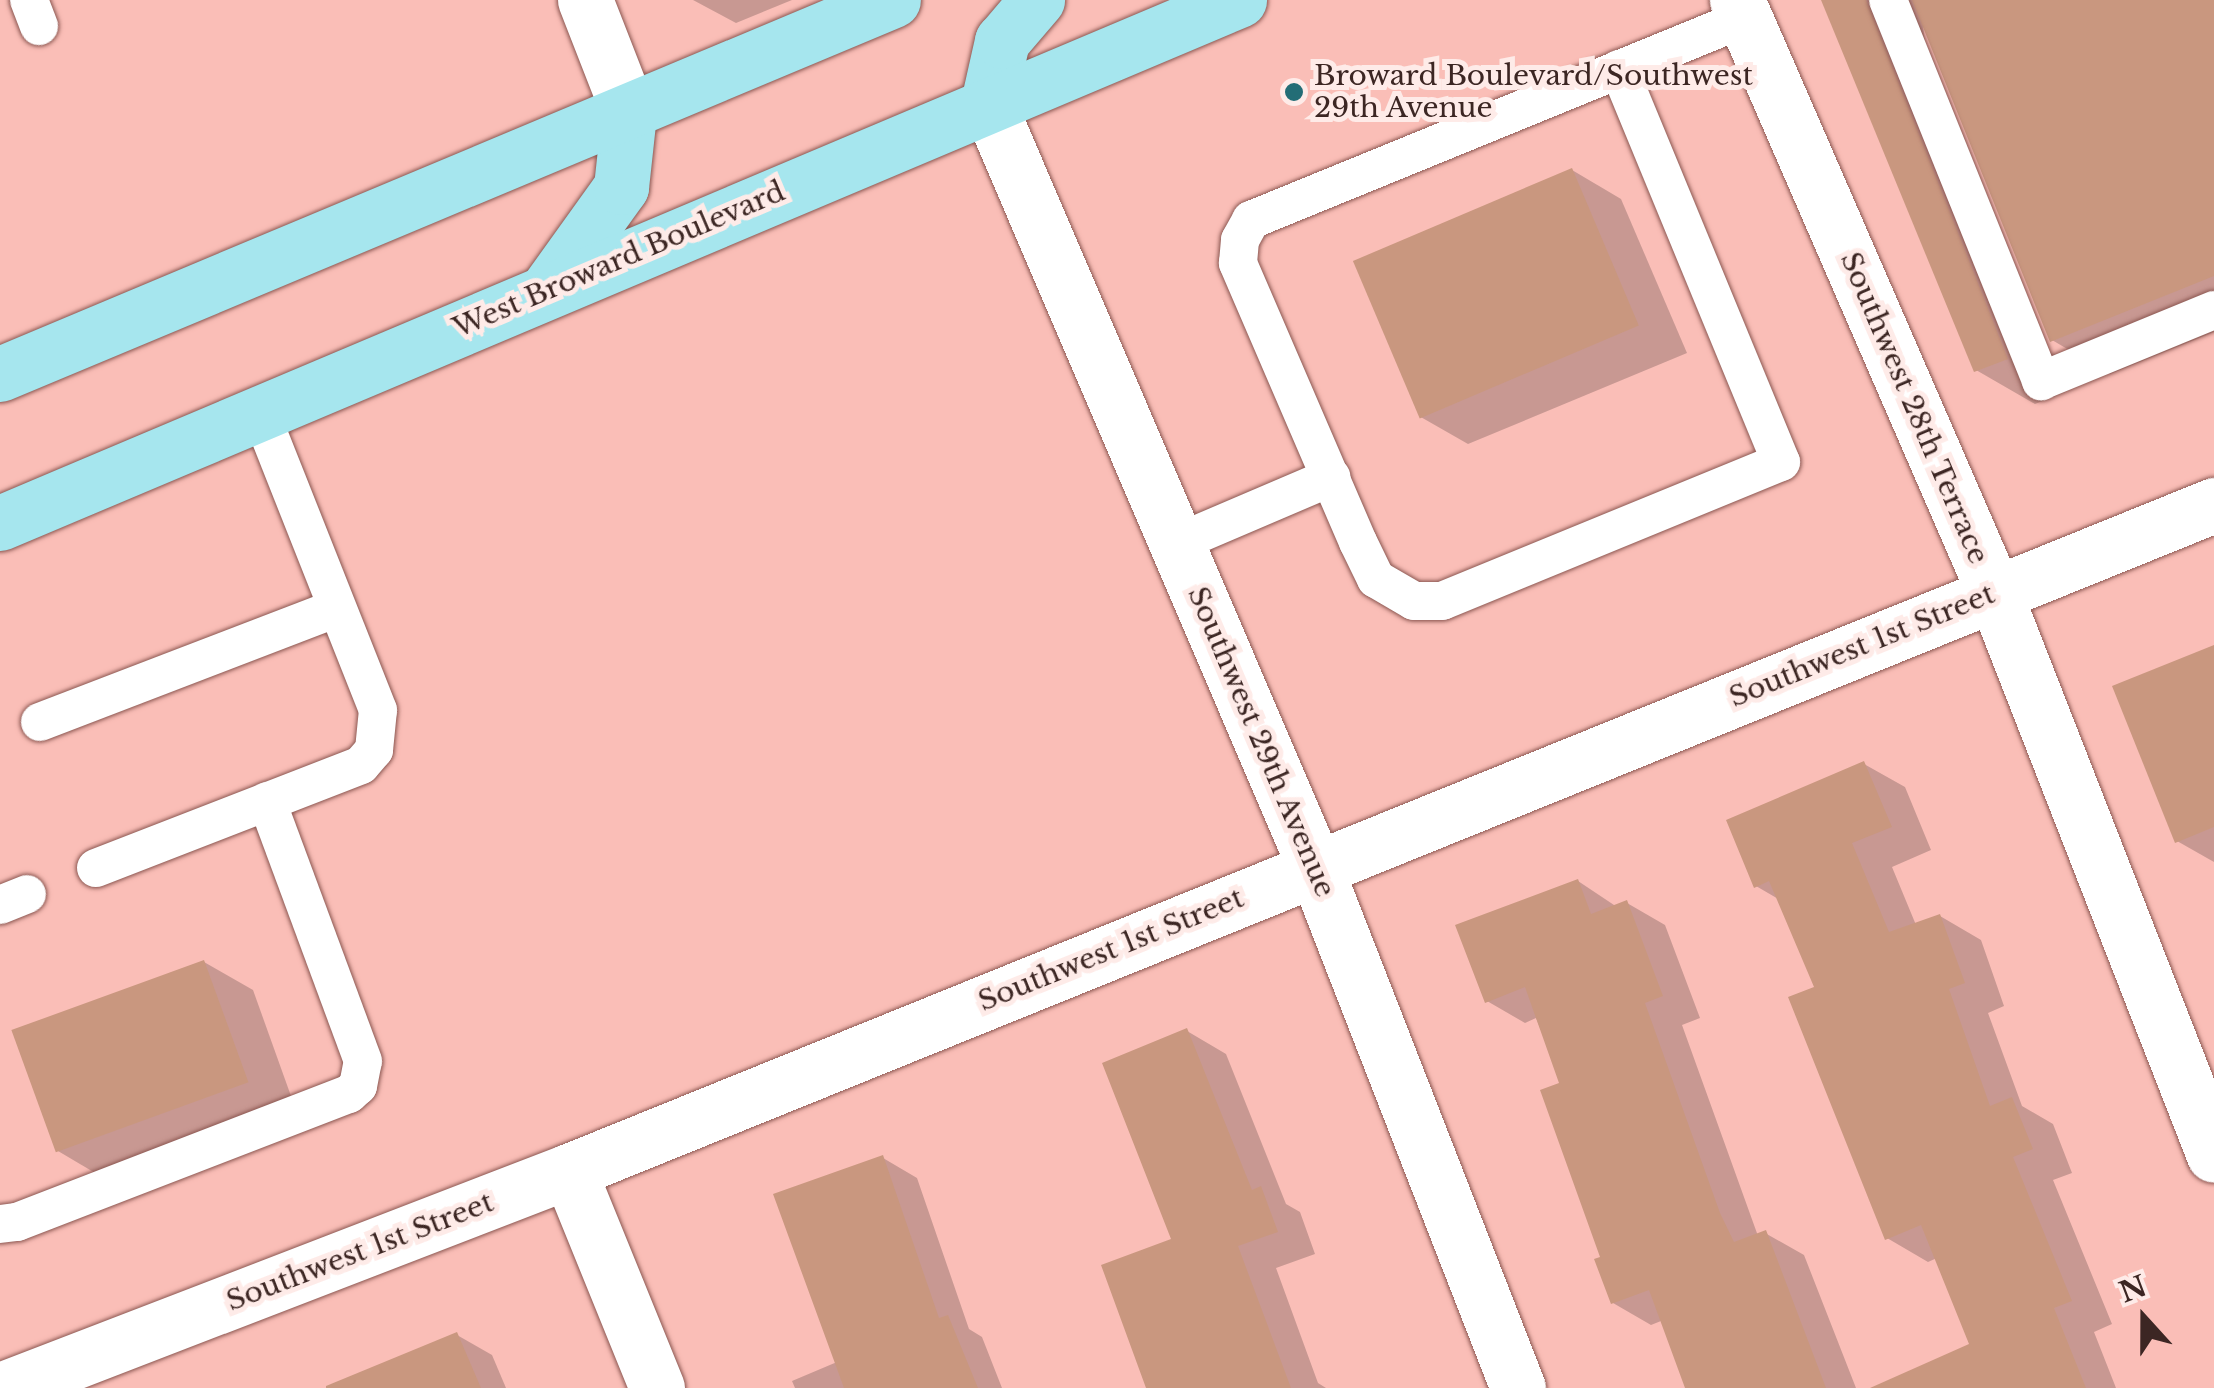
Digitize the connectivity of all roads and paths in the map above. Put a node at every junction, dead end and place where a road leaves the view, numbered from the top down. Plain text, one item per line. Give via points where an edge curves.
1 (585, 0) edge
2 (893, 0) edge
3 (1038, 0) edge
4 (1239, 0) edge
5 (1888, 0) edge
6 (1741, 9) edge
7 (1619, 70) junction
8 (988, 102) junction
9 (629, 113) junction
10 (547, 290) junction
11 (2214, 310) edge
12 (0, 374) edge
13 (260, 412) junction
14 (1332, 477) junction
15 (2214, 505) edge
16 (0, 523) edge
17 (1177, 543) junction
18 (1994, 592) junction
19 (338, 608) junction
20 (40, 722) dead end
21 (267, 801) junction
22 (96, 868) dead end
23 (1316, 868) junction
24 (2214, 1155) edge
25 (569, 1171) junction
26 (0, 1224) edge
27 (6, 1388) edge
28 (657, 1388) edge
29 (1518, 1388) edge

1 - 9 street
2 - 9 main road
3 - 8 main road via 1002,41
4 - 8 main road, West Broward Boulevard
5 - 11 lane via 2041,381
6 - 7 lane
6 - 18 street, Southwest 28th Terrace
7 - 14 lane via 1251,220 1238,263
7 - 14 lane via 1781,462 1442,601 1414,601 1376,579
8 - 10 main road, West Broward Boulevard
8 - 17 street, Southwest 29th Avenue
9 - 10 main road via 621,187
9 - 12 main road
10 - 13 main road, West Broward Boulevard
13 - 16 main road, West Broward Boulevard
13 - 19 lane
14 - 17 lane
15 - 18 street, Southwest 1st Street
17 - 23 street, Southwest 29th Avenue
18 - 23 street, Southwest 1st Street
18 - 24 street, Southwest 28th Terrace
19 - 20 lane
19 - 21 lane via 378,710 374,750 361,765
21 - 22 lane
21 - 26 lane via 364,1061 358,1086
23 - 25 street, Southwest 1st Street
23 - 29 street, Southwest 29th Avenue
25 - 27 street, Southwest 1st Street
25 - 28 street

